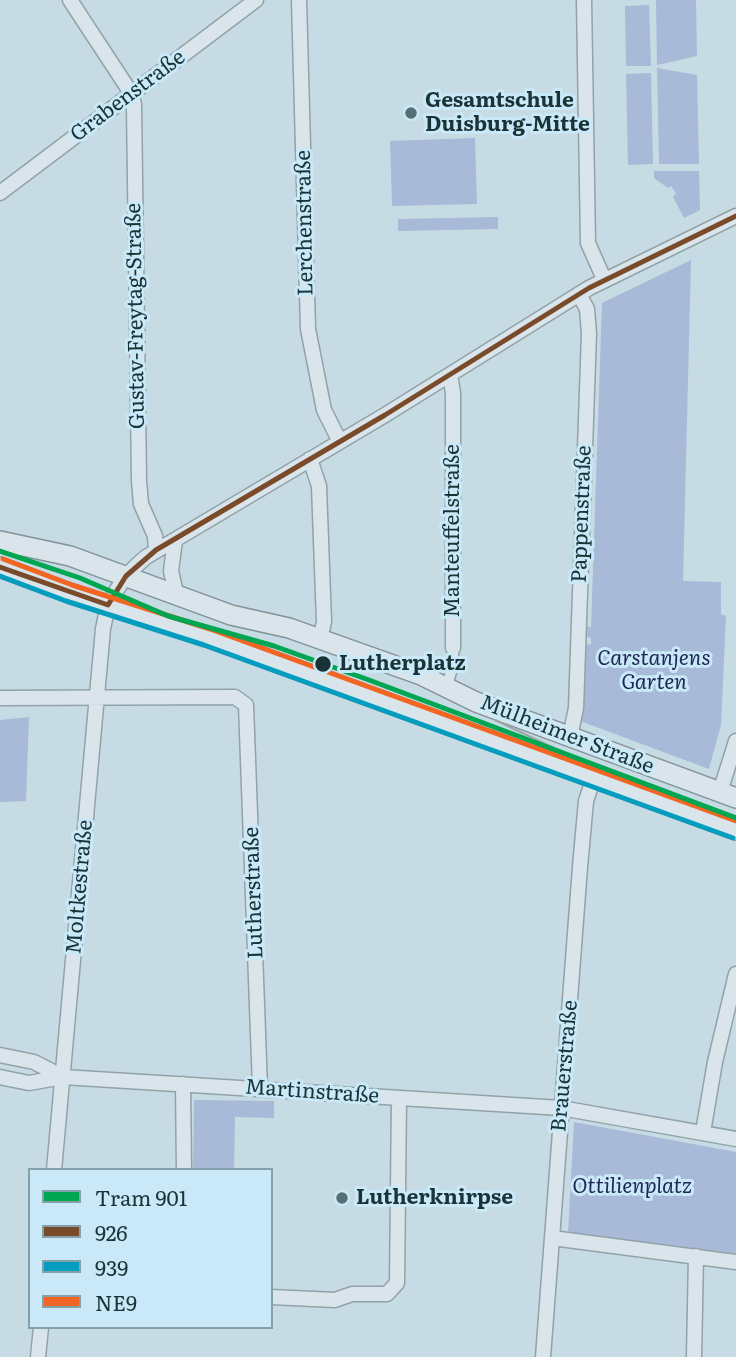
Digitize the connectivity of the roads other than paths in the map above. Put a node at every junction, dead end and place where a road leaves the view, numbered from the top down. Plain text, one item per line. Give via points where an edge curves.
1 (70, 0) edge
2 (257, 0) edge
3 (299, 0) edge
4 (584, 0) edge
5 (131, 93) junction
6 (0, 193) edge
7 (736, 216) edge
8 (604, 279) junction
9 (579, 294) junction
10 (450, 374) junction
11 (339, 440) junction
12 (310, 459) junction
13 (0, 541) edge
14 (163, 543) junction
15 (0, 567) edge
16 (126, 576) junction
17 (177, 597) junction
18 (108, 605) junction
19 (320, 639) junction
20 (453, 648) joint
21 (447, 686) junction
22 (0, 698) edge
23 (97, 698) junction
24 (572, 731) junction
25 (736, 741) edge
26 (594, 777) junction
27 (728, 795) edge
28 (736, 830) edge
29 (736, 974) edge
30 (0, 1055) edge
31 (0, 1077) edge
32 (63, 1077) junction
33 (183, 1084) junction
34 (260, 1087) junction
35 (399, 1098) junction
36 (561, 1108) junction
37 (703, 1132) junction
38 (736, 1139) edge
39 (54, 1168) edge
40 (184, 1168) edge
41 (552, 1238) junction
42 (696, 1256) junction
43 (736, 1262) edge
44 (273, 1297) edge
45 (41, 1329) edge
46 (38, 1357) edge
47 (543, 1357) edge
48 (694, 1357) edge

1 - 5 street
2 - 5 street, Grabenstraße
3 - 11 street, Lerchenstraße via 308,329 324,410
4 - 8 street via 588,243
5 - 6 street, Grabenstraße
5 - 14 street, Gustav-Freytag-Straße via 136,124 132,146 139,481 141,504
7 - 8 street
8 - 9 street
9 - 10 street
9 - 24 street, Pappenstraße via 587,309 589,333
10 - 11 street
10 - 20 street, Manteuffelstraße
11 - 12 street
12 - 14 street
12 - 19 street via 319,486 324,622
13 - 16 main road, Mülheimer Straße via 71,556
14 - 16 street
14 - 17 street
15 - 18 main road, Mülheimer Straße
16 - 17 main road, Mülheimer Straße
16 - 18 street
17 - 19 main road, Mülheimer Straße
18 - 23 street, Moltkestraße
18 - 26 main road, Mülheimer Straße via 207,636
19 - 21 main road, Mülheimer Straße
20 - 21 street, Manteuffelstraße
21 - 24 main road, Mülheimer Straße via 476,702
22 - 23 street
23 - 32 street, Moltkestraße
23 - 34 street, Lutherstraße via 234,697 242,700 249,712
24 - 27 main road, Mülheimer Straße
25 - 27 street
26 - 28 main road, Mülheimer Straße
26 - 36 street, Brauerstraße via 585,814
29 - 37 street
30 - 32 street via 34,1062
31 - 32 street via 29,1083
32 - 33 street, Martinstraße
32 - 39 street, Moltkestraße
33 - 34 street, Martinstraße
33 - 40 street
34 - 35 street, Martinstraße
35 - 36 street, Martinstraße
35 - 44 street via 397,1283 387,1294 352,1294 335,1300
36 - 37 street
36 - 41 street, Brauerstraße
37 - 38 street
41 - 42 street
41 - 47 street, Brauerstraße
42 - 43 street
42 - 48 street
45 - 46 street

